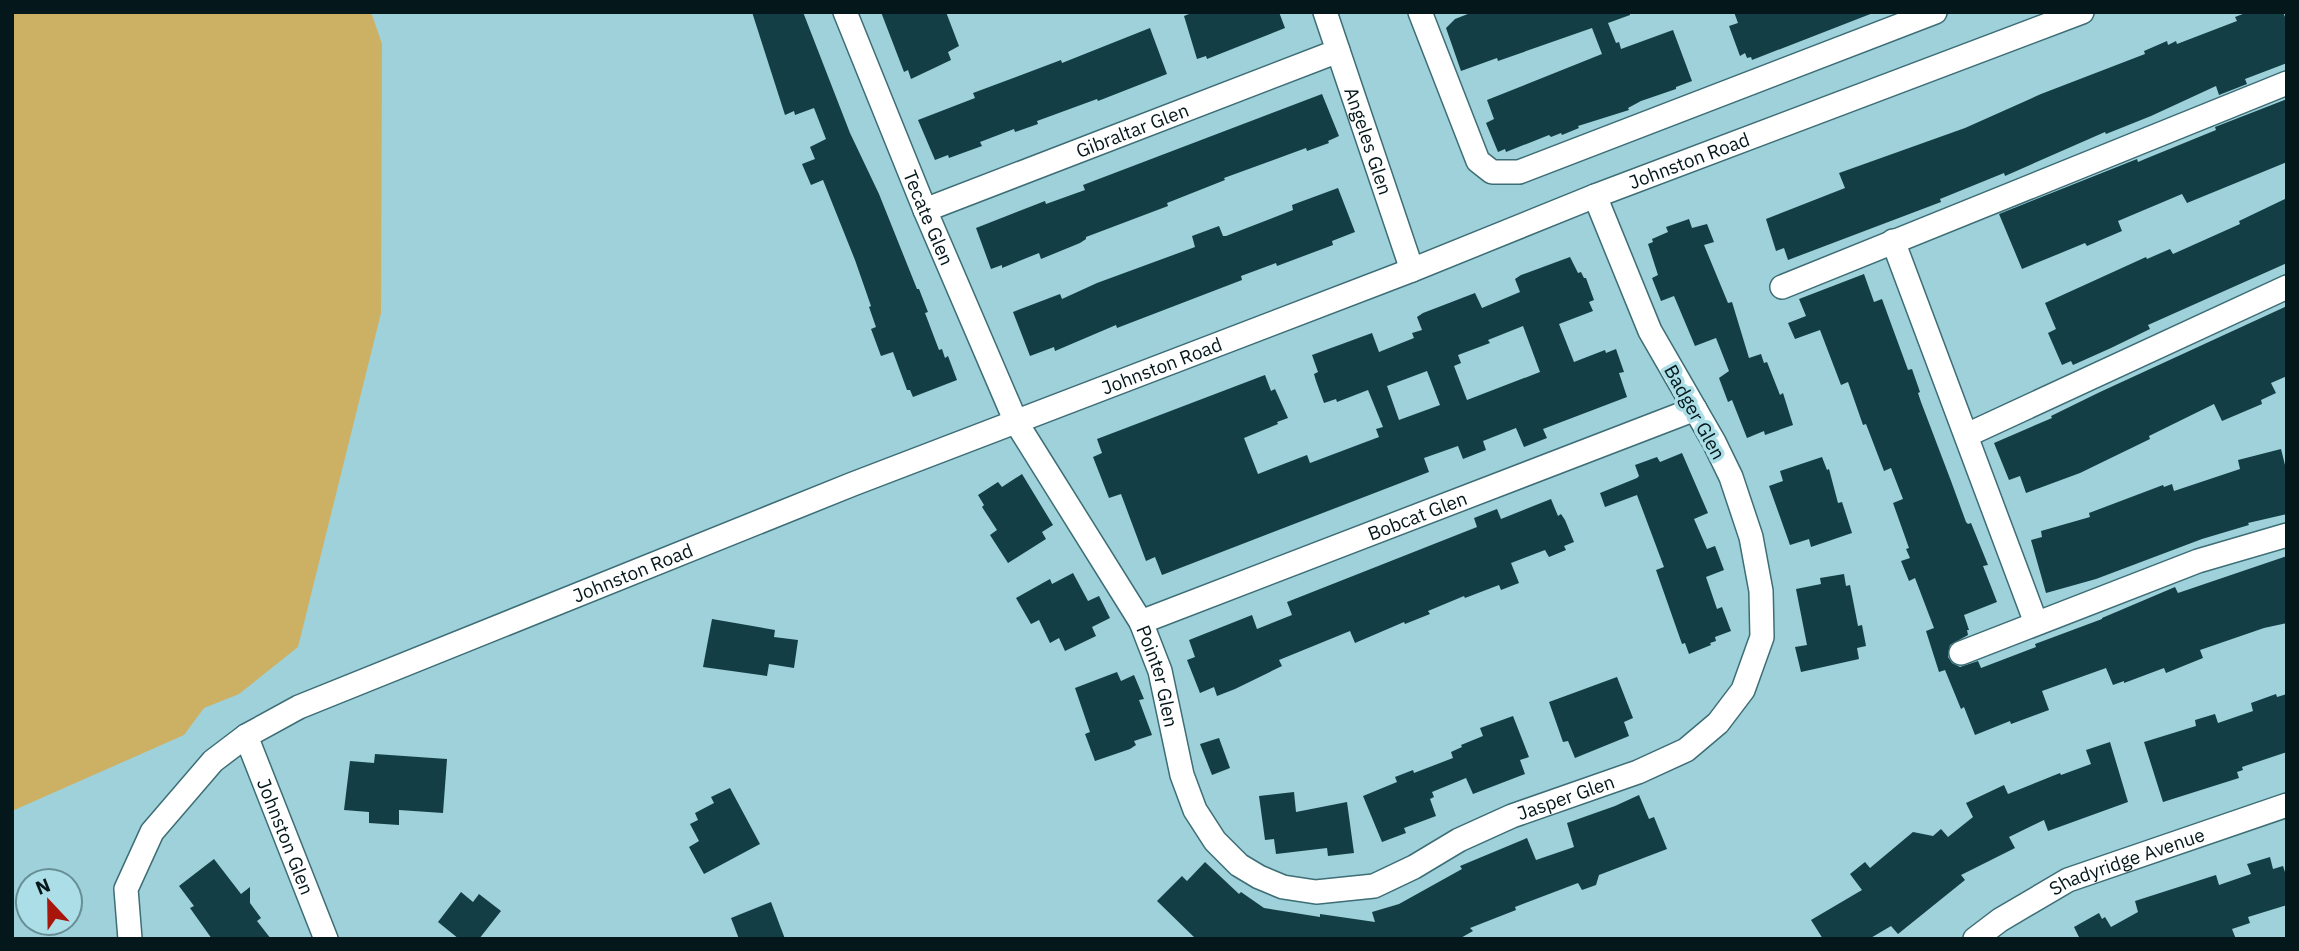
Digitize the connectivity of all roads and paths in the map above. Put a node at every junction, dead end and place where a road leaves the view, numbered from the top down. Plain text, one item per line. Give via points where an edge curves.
1 (845, 12) edge
2 (1325, 12) edge
3 (1935, 12) edge
4 (2082, 12) edge
5 (1422, 13) edge
6 (1338, 51) junction
7 (2287, 83) edge
8 (1595, 196) junction
9 (925, 209) junction
10 (1893, 242) junction
11 (1412, 270) junction
12 (1782, 287) dead end
13 (2287, 287) edge
14 (1695, 409) junction
15 (1016, 422) junction
16 (1967, 435) junction
17 (2287, 535) edge
18 (1141, 622) junction
19 (2036, 623) junction
20 (1762, 637) joint
21 (1961, 653) dead end
22 (246, 736) junction
23 (2287, 805) edge
24 (1316, 892) joint
25 (130, 939) edge
26 (326, 939) edge
27 (1975, 939) edge

1 - 9 street, Tecate Glen
2 - 6 street, Angeles Glen
3 - 5 street via 1519,172 1492,172 1478,161
4 - 8 street, Johnston Road
6 - 9 street, Gibraltar Glen
6 - 11 street, Angeles Glen
7 - 10 street
8 - 11 street, Johnston Road
8 - 14 street, Badger Glen via 1650,331
9 - 15 street, Tecate Glen
10 - 12 street
10 - 16 street
11 - 15 street, Johnston Road
13 - 16 street
14 - 18 street, Bobcat Glen
14 - 20 street, Badger Glen via 1731,477 1751,537 1761,591
15 - 18 street, Pointer Glen
15 - 22 street, Johnston Road via 452,644 299,707
16 - 19 street
17 - 19 street via 2198,562
18 - 24 street, Pointer Glen via 1160,671 1182,775 1195,810 1215,841 1259,877 1283,887
19 - 21 street
20 - 24 street, Jasper Glen via 1743,690 1718,723 1686,750 1512,816 1374,886
22 - 25 street, Johnston Road via 213,761 152,832 126,889
22 - 26 street, Johnston Glen
23 - 27 street, Shadyridge Avenue via 2068,880

